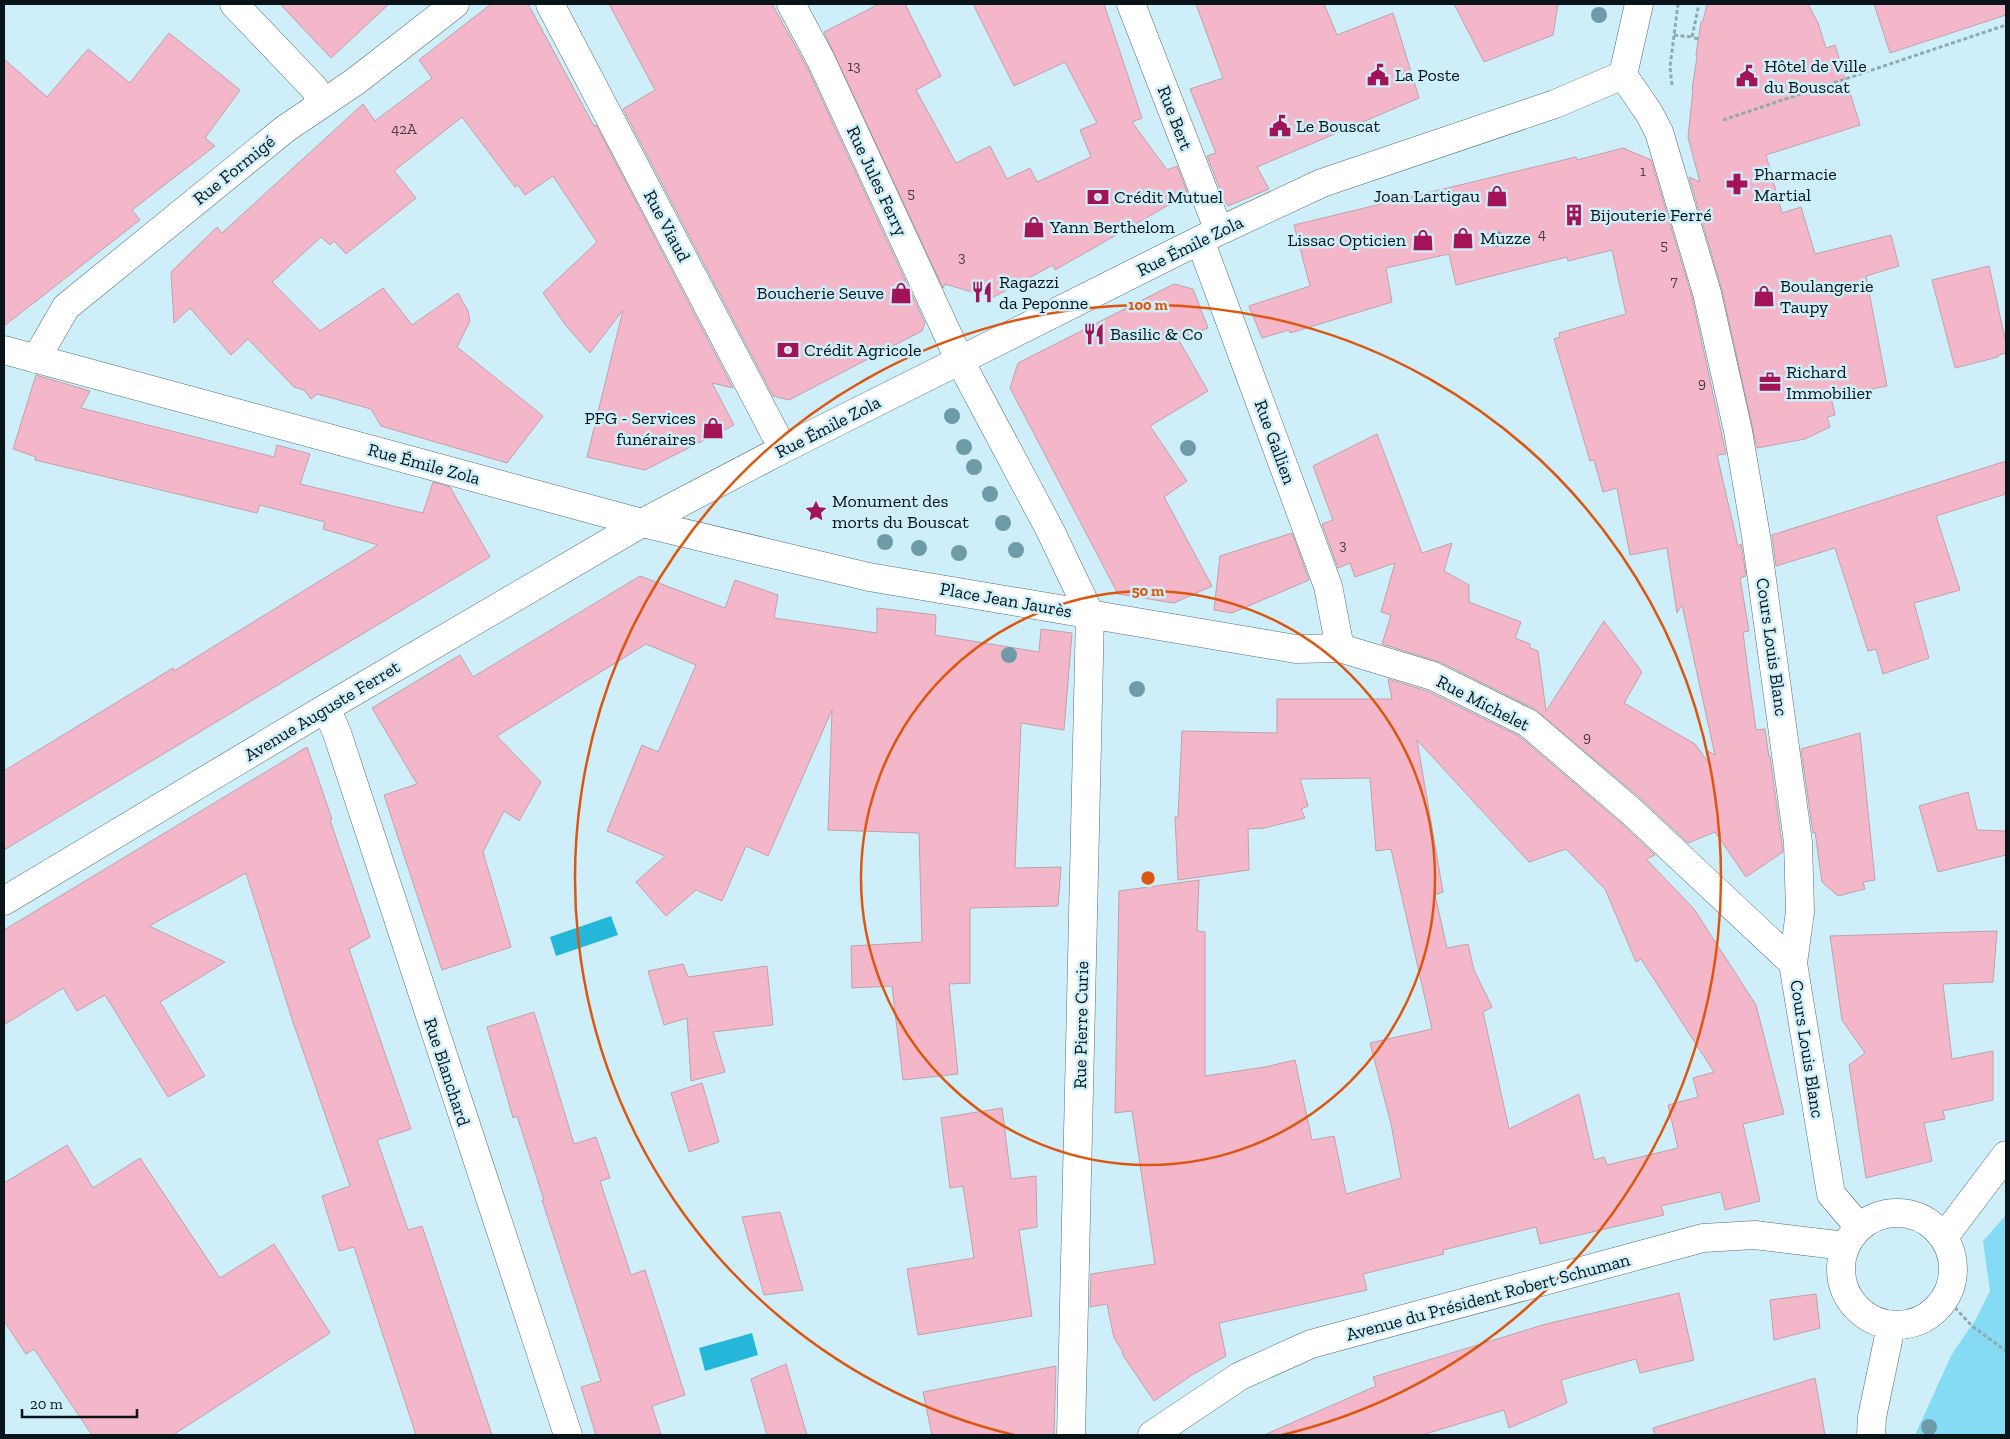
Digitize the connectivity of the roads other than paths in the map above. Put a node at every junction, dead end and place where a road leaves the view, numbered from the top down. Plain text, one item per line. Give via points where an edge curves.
1 (234, 4) edge
2 (455, 4) edge
3 (550, 4) edge
4 (791, 4) edge
5 (1131, 4) edge
6 (1639, 4) edge
7 (1623, 75) junction
8 (323, 103) junction
9 (1210, 236) junction
10 (4, 350) edge
11 (36, 359) junction
12 (960, 360) junction
13 (783, 449) junction
14 (642, 523) junction
15 (1090, 614) junction
16 (1340, 648) junction
17 (326, 708) junction
18 (4, 901) edge
19 (1793, 963) junction
20 (2006, 1155) edge
21 (1852, 1236) junction
22 (1944, 1237) junction
23 (1891, 1326) junction
24 (568, 1435) edge
25 (1071, 1435) edge
26 (1152, 1435) edge
27 (1870, 1435) edge

1 - 8 street via 314,88
2 - 8 street, Rue Formigé
3 - 13 street, Rue Viaud
4 - 12 street, Rue Jules Ferry via 821,60
5 - 9 street, Rue Bert
6 - 7 street
7 - 9 street, Rue Émile Zola via 1555,104 1322,183
7 - 19 street, Cours Louis Blanc via 1659,132 1706,293 1738,431 1756,536 1798,842 1800,912
8 - 11 street, Rue Formigé via 285,129 66,307
9 - 12 street, Rue Émile Zola
9 - 16 street, Rue Gallien via 1328,586
10 - 11 street, Rue Émile Zola
11 - 14 street, Rue Émile Zola
12 - 13 street, Rue Émile Zola
12 - 15 street, Place Jean Jaurès via 1050,530
13 - 14 street, Rue Émile Zola
14 - 15 street, Place Jean Jaurès via 869,576
14 - 17 street, Avenue Auguste Ferret
15 - 16 street, Rue Michelet via 1296,648
15 - 25 street, Rue Pierre Curie
16 - 19 street, Rue Michelet via 1433,676 1528,723 1631,811
17 - 18 street, Avenue Auguste Ferret
17 - 24 street, Rue Blanchard via 337,733
19 - 21 street, Cours Louis Blanc via 1830,1194
20 - 22 street
21 - 22 street via 1875,1216 1894,1212 1913,1214 1931,1223
21 - 23 street via 1841,1263 1848,1297 1859,1311 1874,1321
21 - 26 street, Avenue du Président Robert Schuman via 1703,1238 1311,1344 1240,1376
22 - 23 street via 1952,1251 1954,1267 1953,1284 1946,1298 1936,1311 1922,1320
23 - 27 street

